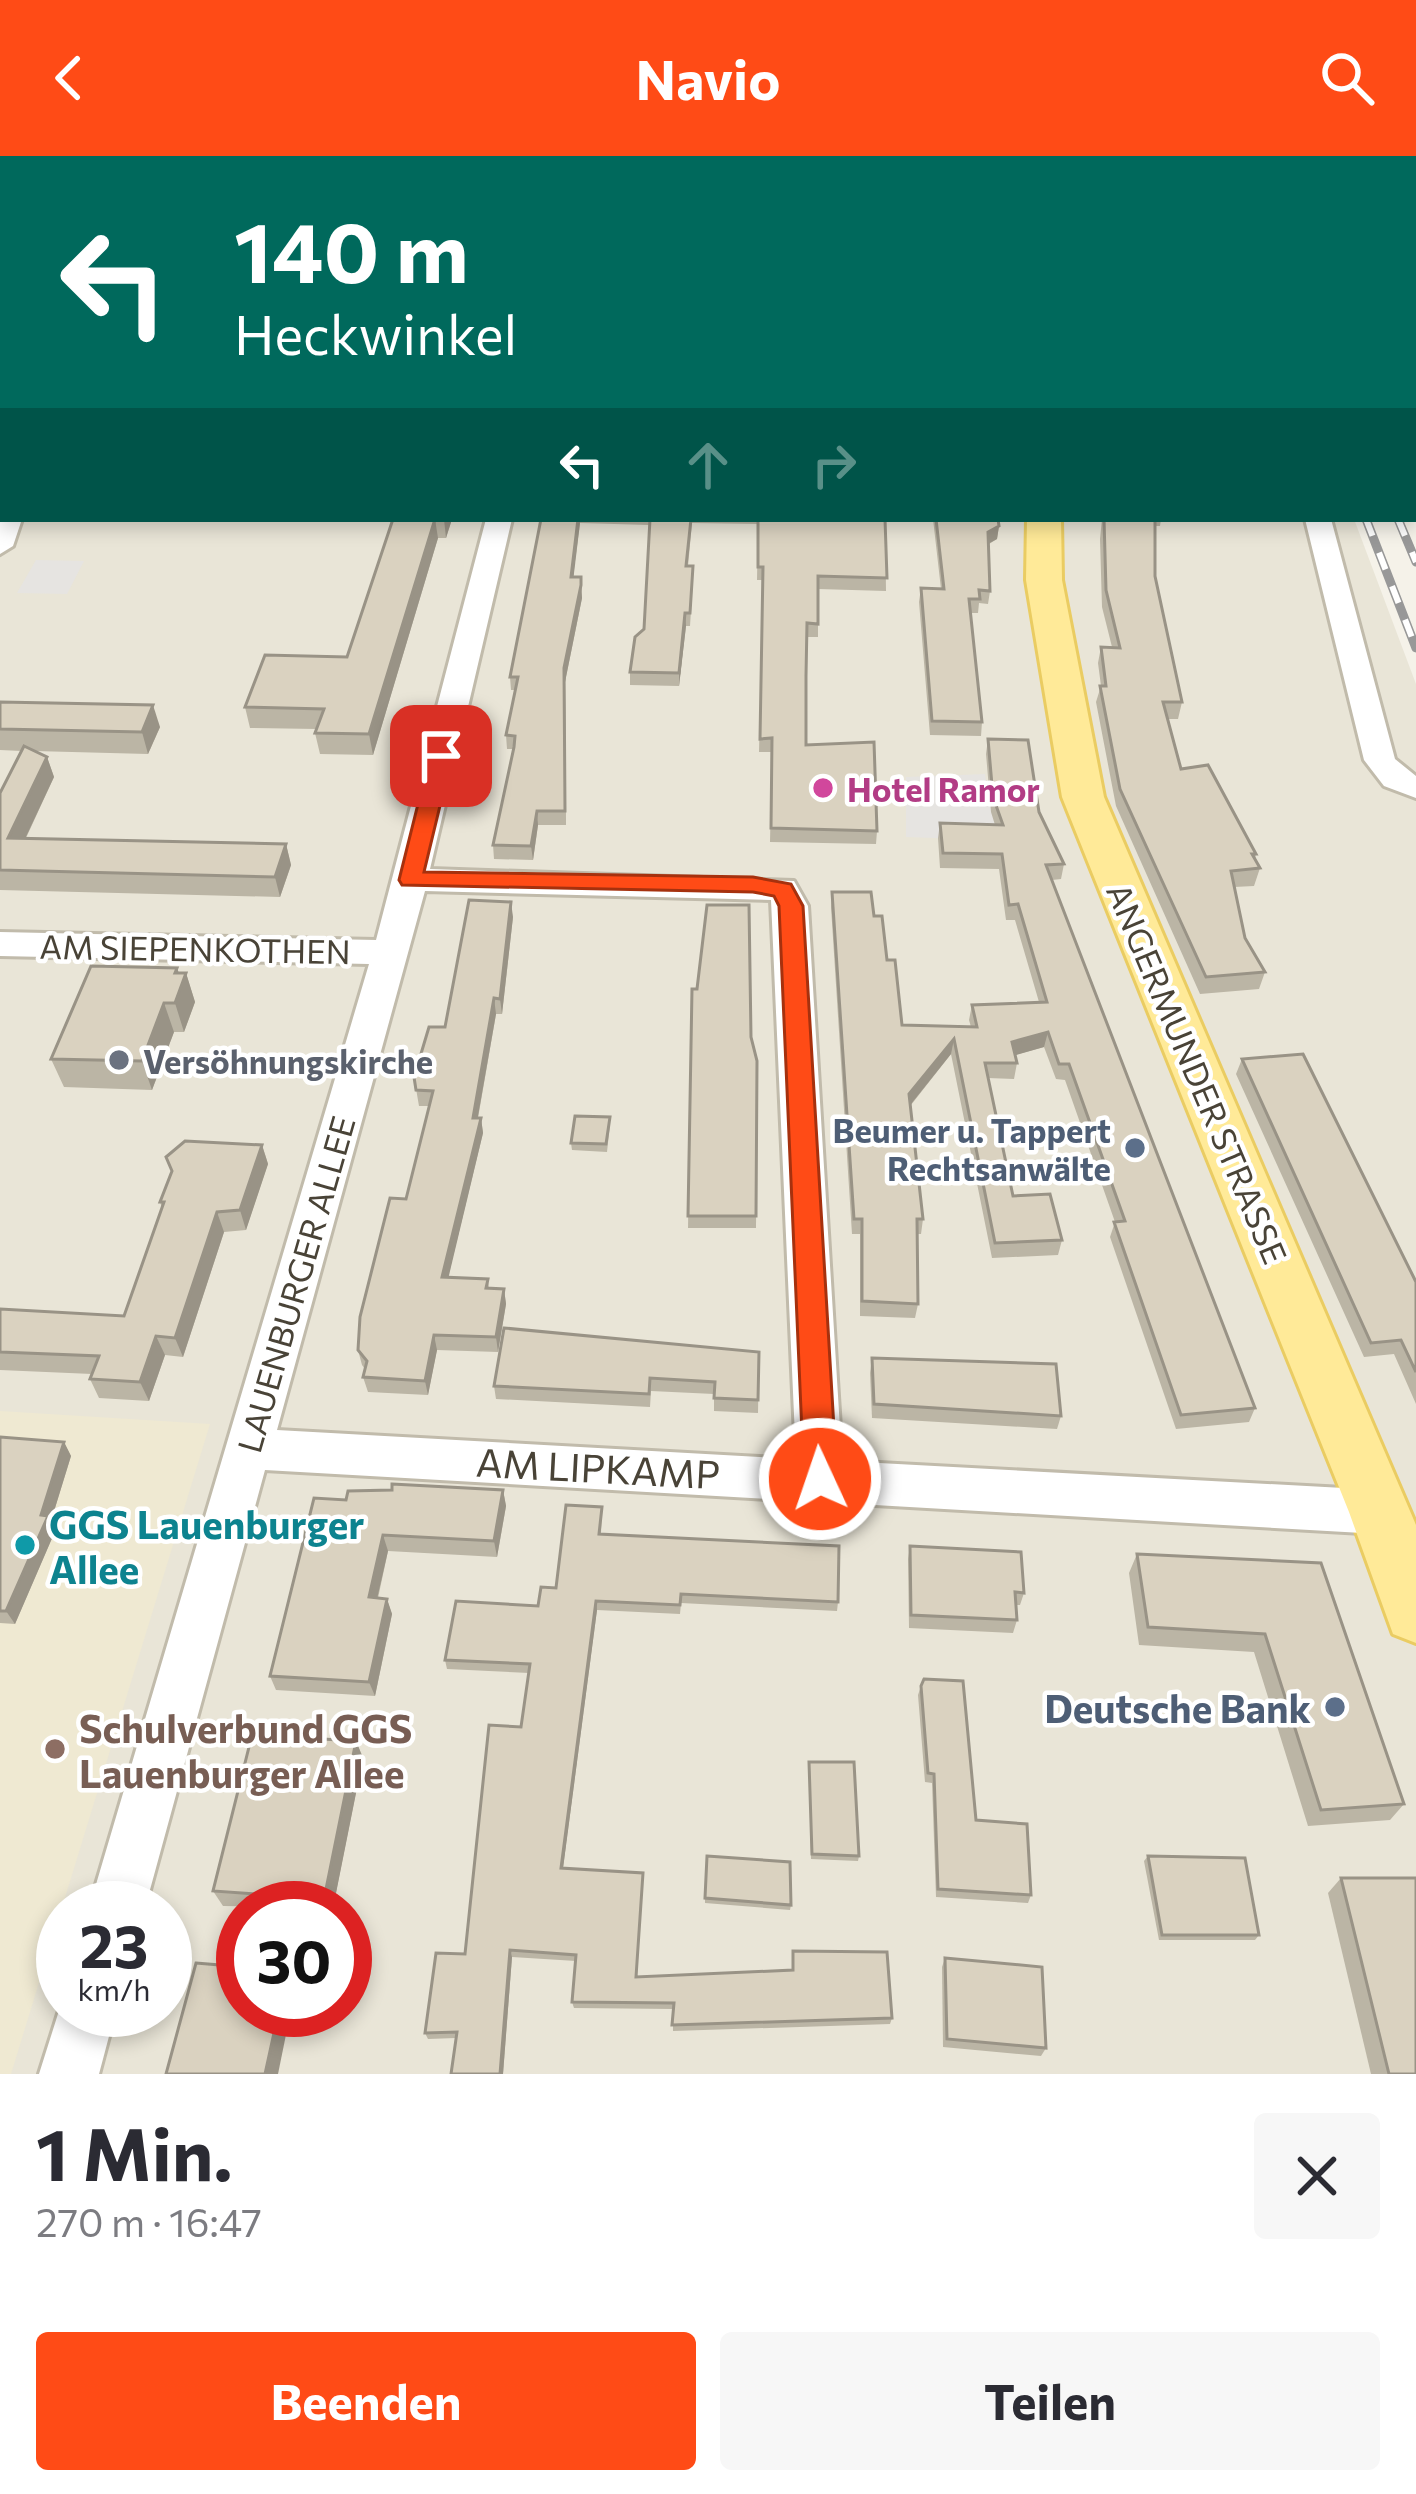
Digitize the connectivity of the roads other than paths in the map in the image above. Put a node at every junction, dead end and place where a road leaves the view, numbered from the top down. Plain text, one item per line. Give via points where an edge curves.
1 (498, 522) edge
2 (1044, 522) edge
3 (1319, 522) edge
4 (1416, 788) edge
5 (411, 880) junction
6 (0, 944) edge
7 (390, 952) junction
8 (248, 1449) junction
9 (820, 1479) junction
10 (1380, 1512) junction
11 (1416, 1612) edge
12 (125, 1881) edge
13 (80, 2037) edge
14 (69, 2074) edge

1 - 5 street, LAUENBURGER ALLEE
2 - 10 main road, ANGERMUNDER STRASSE via 1044,580 1083,796
3 - 4 street via 1380,760
5 - 7 street, LAUENBURGER ALLEE
5 - 9 street via 782,890 791,906
6 - 7 street, AM SIEPENKOTHEN
7 - 8 street, LAUENBURGER ALLEE
8 - 9 street, AM LIPKAMP
8 - 12 street, LAUENBURGER ALLEE
9 - 10 street, AM LIPKAMP
10 - 11 main road, ANGERMUNDER STRASSE
13 - 14 street

